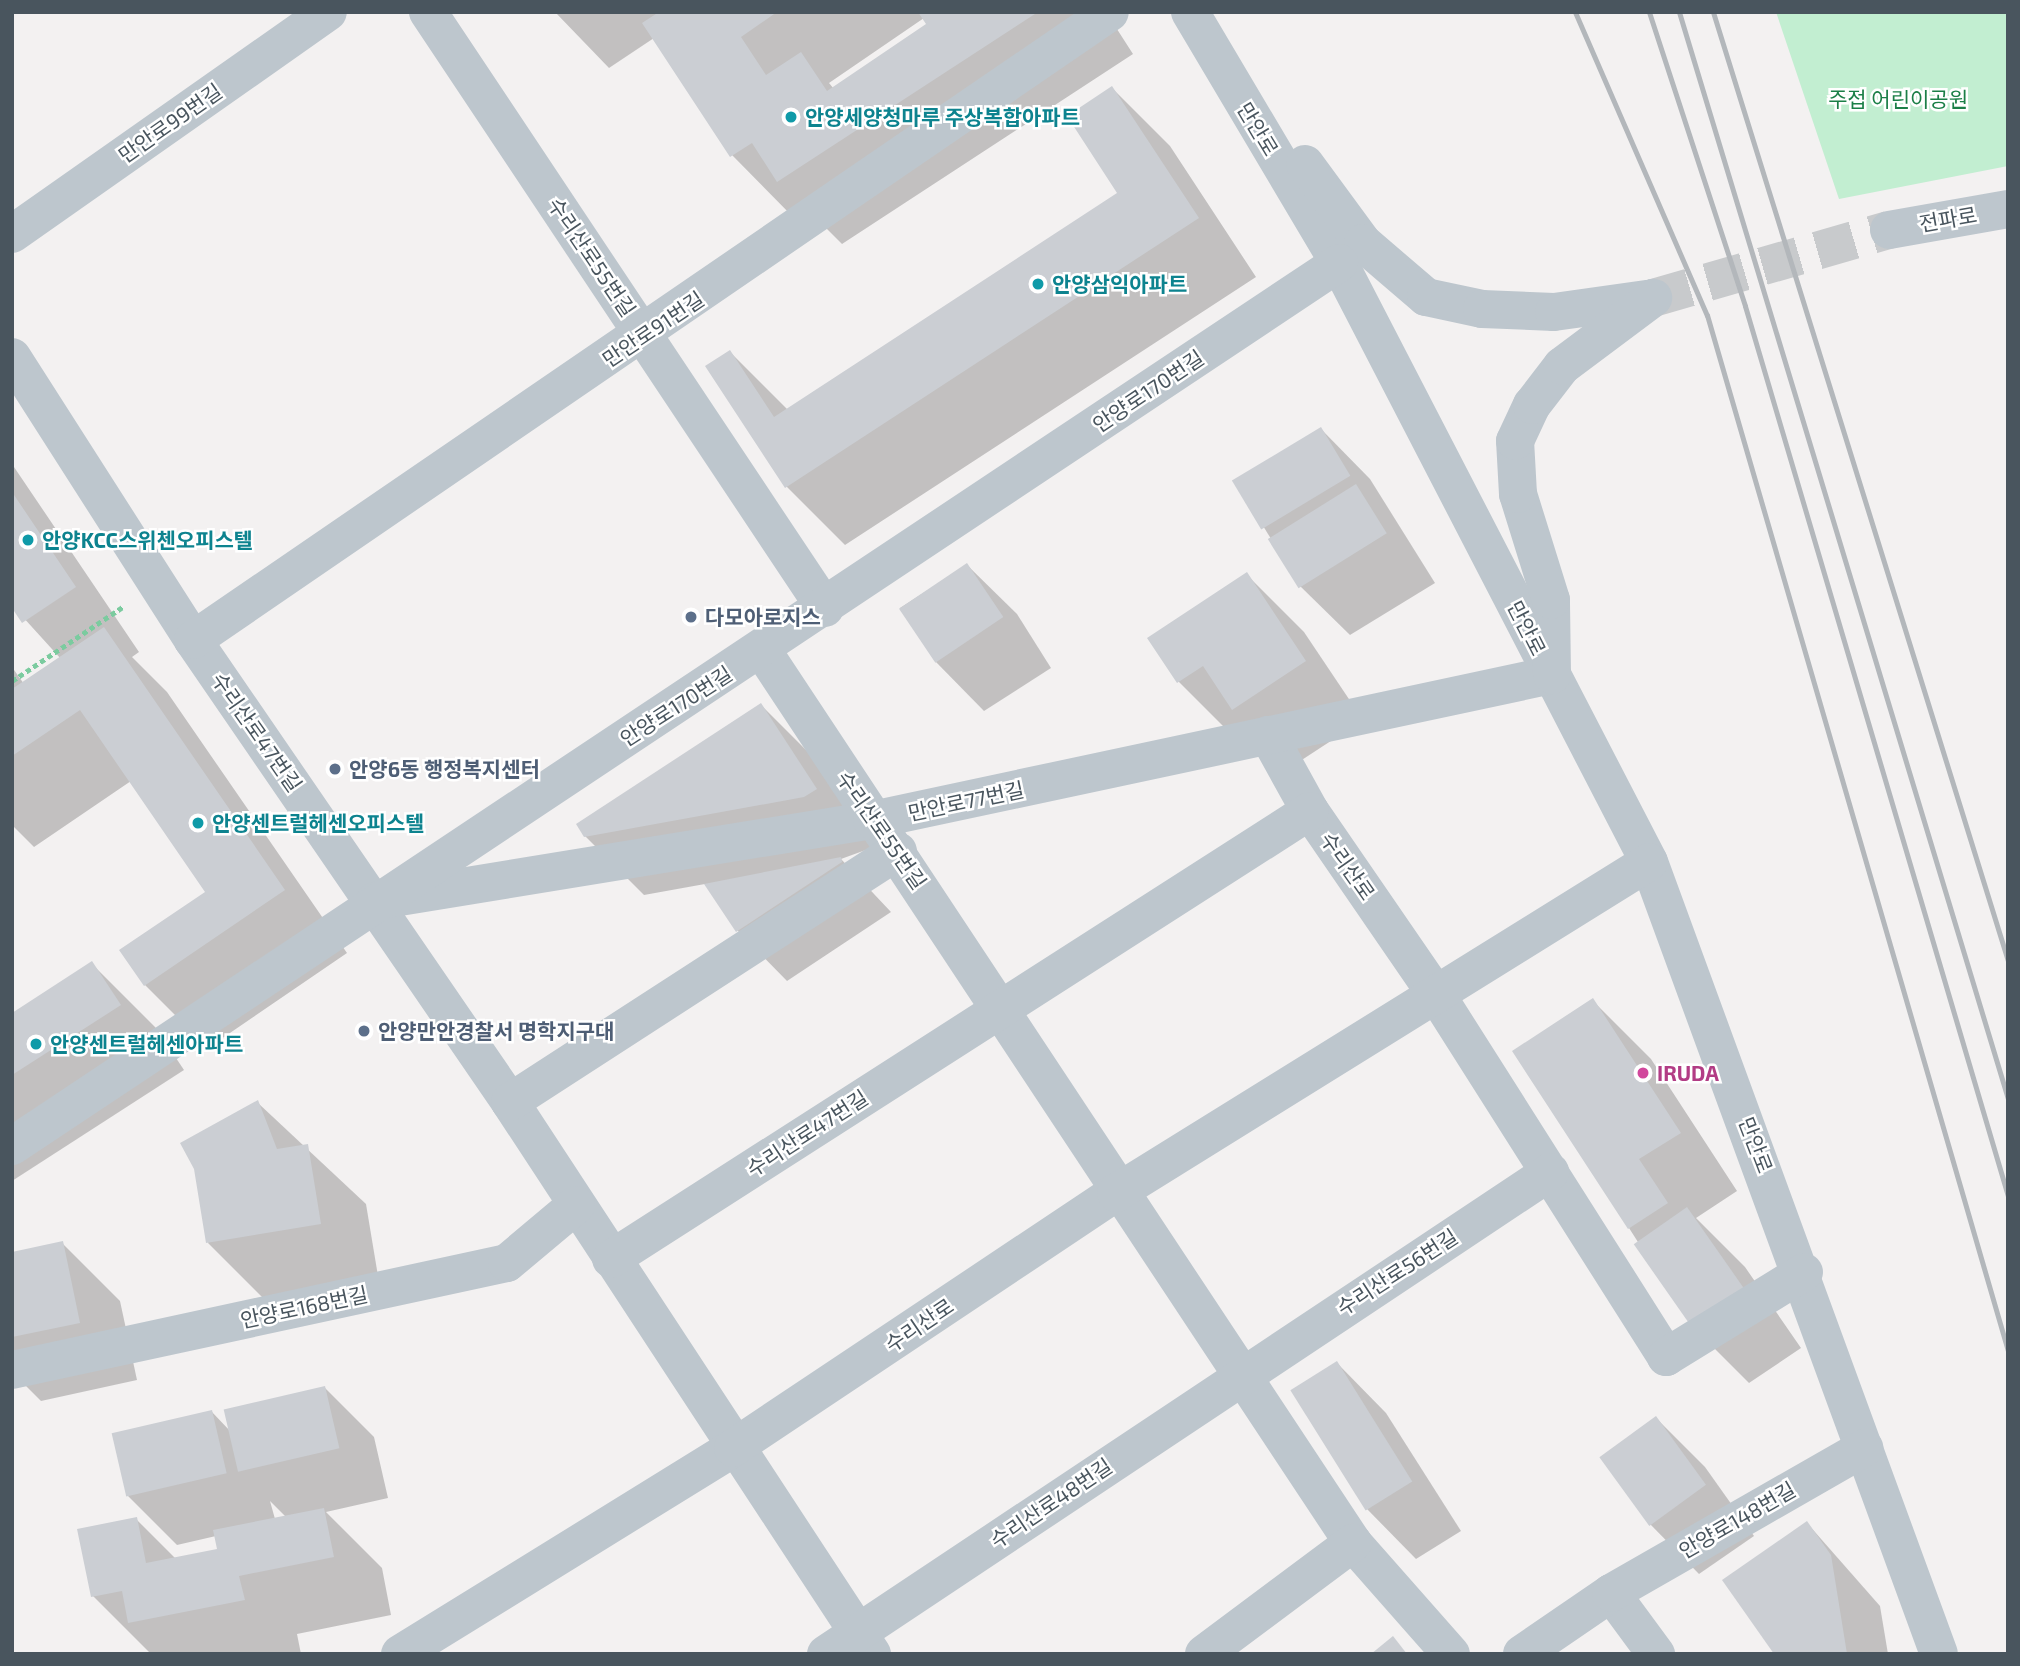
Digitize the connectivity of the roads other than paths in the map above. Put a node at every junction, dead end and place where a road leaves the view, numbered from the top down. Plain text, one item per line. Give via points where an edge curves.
1 (328, 12) edge
2 (428, 12) edge
3 (1110, 12) edge
4 (1190, 12) edge
5 (1256, 126) junction
6 (2008, 209) edge
7 (1889, 230) tunnel mouth
8 (12, 234) edge
9 (1339, 263) junction
10 (644, 335) junction
11 (12, 357) edge
12 (825, 608) junction
13 (193, 640) junction
14 (762, 650) junction
15 (1552, 675) junction
16 (1268, 735) junction
17 (1310, 811) junction
18 (872, 820) junction
19 (898, 851) junction
20 (1649, 863) junction
21 (375, 901) junction
22 (1436, 994) junction
23 (1004, 1007) junction
24 (510, 1102) junction
25 (12, 1146) edge
26 (1550, 1172) junction
27 (1116, 1193) junction
28 (576, 1205) junction
29 (611, 1259) junction
30 (1804, 1272) junction
31 (12, 1370) edge
32 (1244, 1373) junction
33 (733, 1448) junction
34 (1864, 1448) junction
35 (1353, 1543) junction
36 (1611, 1593) junction
37 (852, 1647) edge
38 (400, 1654) edge
39 (1204, 1654) edge
40 (1451, 1654) edge
41 (1522, 1654) edge
42 (1656, 1654) edge
43 (1939, 1654) edge

1 - 8 street, 만안로99번길
2 - 10 street, 수리산로55번길
3 - 10 street, 만안로91번길
4 - 5 street, 만안로
5 - 9 street, 만안로
5 - 15 street via 1306,165 1363,243 1426,297 1482,309 1554,312 1653,298 1562,366 1532,405 1515,441 1518,494 1551,600
6 - 7 street, 전파로
9 - 12 street, 안양로170번길
9 - 15 street, 만안로
10 - 12 street, 수리산로55번길
10 - 13 street, 만안로91번길
11 - 13 street, 수리산로47번길
12 - 14 street, 안양로170번길
13 - 21 street, 수리산로47번길
14 - 18 street, 수리산로55번길
14 - 21 street, 안양로170번길
15 - 16 street, 만안로77번길
15 - 20 street, 만안로
16 - 17 street, 수리산로
16 - 18 street, 만안로77번길
17 - 22 street, 수리산로
17 - 23 street
18 - 19 street, 수리산로55번길
18 - 21 street, 만안로77번길
19 - 23 street, 수리산로55번길
19 - 24 street
20 - 22 street, 수리산로
20 - 30 street, 만안로
21 - 24 street, 수리산로47번길
21 - 25 street, 안양로170번길
22 - 26 street
22 - 27 street, 수리산로
23 - 27 street, 수리산로55번길
23 - 29 street, 수리산로47번길
24 - 28 street, 수리산로47번길
26 - 30 street via 1666,1357
26 - 32 street, 수리산로56번길
27 - 32 street
27 - 33 street, 수리산로
28 - 29 street, 수리산로47번길
28 - 31 street, 안양로168번길 via 507,1263
29 - 33 street, 수리산로47번길
30 - 34 street, 만안로
32 - 35 street
32 - 37 street, 수리산로48번길
33 - 37 street, 수리산로48번길
33 - 38 street, 수리산로
34 - 36 street, 안양로148번길
34 - 43 street, 만안로
35 - 39 street
35 - 40 street
36 - 41 street, 안양로148번길
36 - 42 street

